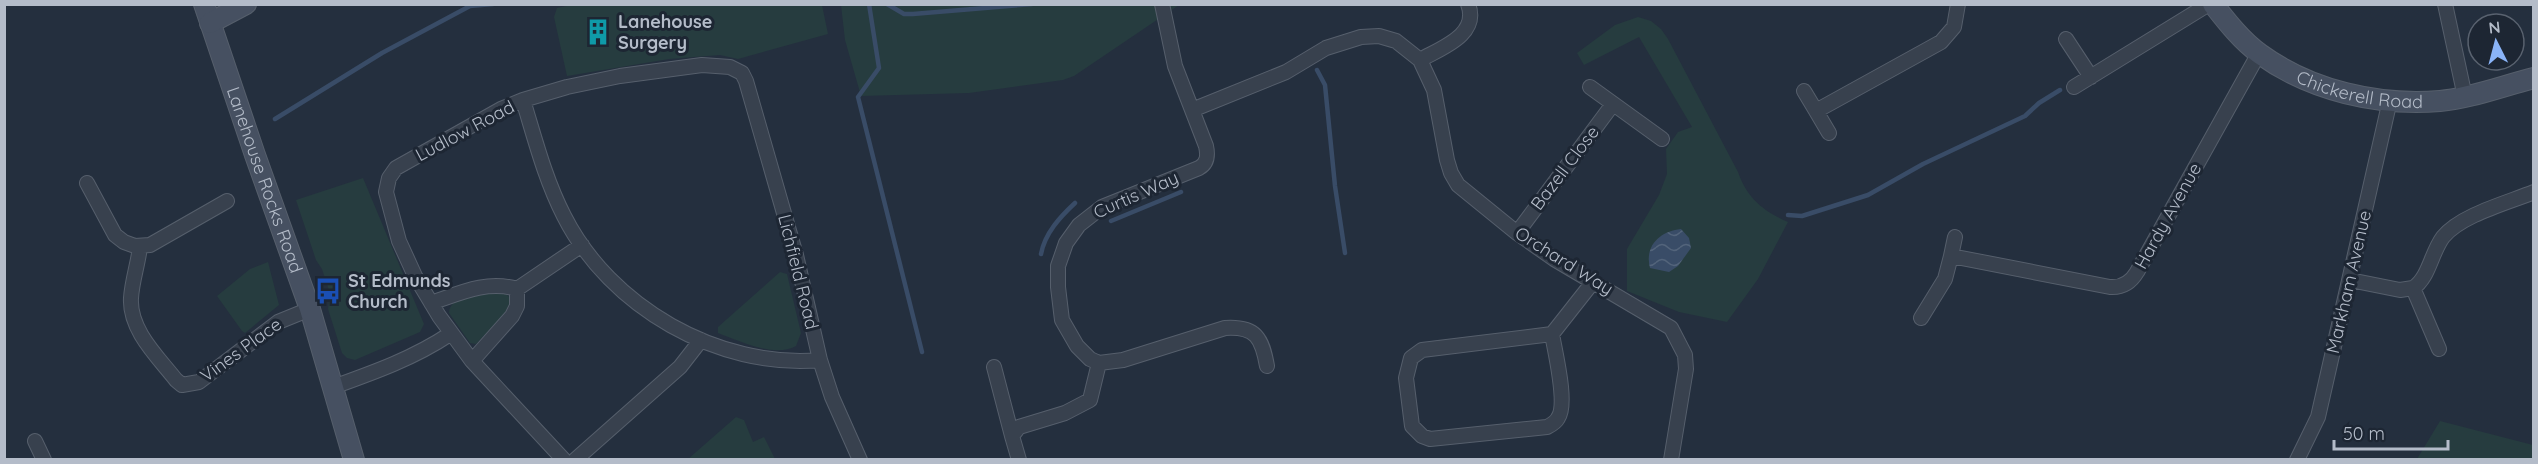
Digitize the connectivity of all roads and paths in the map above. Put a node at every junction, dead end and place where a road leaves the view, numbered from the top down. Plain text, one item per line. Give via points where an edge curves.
1 (246, 4) edge
2 (1162, 4) edge
3 (1468, 4) edge
4 (1958, 4) edge
5 (2211, 4) edge
6 (2445, 4) edge
7 (207, 14) edge
8 (2066, 39) dead end
9 (2259, 53) junction
10 (1420, 60) junction
11 (2091, 77) junction
12 (2534, 78) edge
13 (747, 81) joint
14 (1590, 87) dead end
15 (2074, 87) dead end
16 (1803, 91) dead end
17 (2465, 97) junction
18 (523, 100) junction
19 (2390, 100) junction
20 (1613, 104) junction
21 (1192, 110) junction
22 (1816, 111) junction
23 (1829, 133) dead end
24 (1662, 138) dead end
25 (87, 183) dead end
26 (2534, 192) edge
27 (227, 201) dead end
28 (1517, 232) junction
29 (1954, 237) dead end
30 (582, 245) junction
31 (140, 247) junction
32 (1951, 256) junction
33 (2350, 280) junction
34 (1593, 282) junction
35 (2413, 288) junction
36 (518, 289) junction
37 (431, 303) junction
38 (310, 309) junction
39 (1921, 318) dead end
40 (450, 334) junction
41 (1552, 334) junction
42 (701, 340) junction
43 (2439, 349) dead end
44 (820, 360) junction
45 (472, 362) junction
46 (1099, 363) junction
47 (1267, 366) dead end
48 (994, 367) dead end
49 (333, 387) junction
50 (1012, 436) junction
51 (35, 441) dead end
52 (44, 459) edge
53 (354, 459) edge
54 (564, 459) edge
55 (575, 459) edge
56 (860, 459) edge
57 (1019, 459) edge
58 (1671, 459) edge
59 (2297, 459) edge

1 - 7 main road
2 - 21 street, Curtis Way via 1175,66
3 - 10 street via 1472,19 1467,30
4 - 22 street via 1954,27 1941,42
5 - 9 main road, Chickerell Road
5 - 11 street
6 - 17 street
7 - 38 main road, Lanehouse Rocks Road
8 - 11 street
9 - 19 main road, Chickerell Road via 2321,86
9 - 32 street, Hardy Avenue via 2129,282 2110,287
10 - 21 street, Orchard Way via 1396,41 1379,36 1361,37 1326,48 1286,72
10 - 28 street, Orchard Way via 1434,90 1451,173 1458,185
11 - 15 street
12 - 17 main road, Chickerell Road
13 - 18 street, Ludlow Road via 730,67 694,66 597,80
13 - 44 street, Lichfield Road via 796,255
14 - 20 street
16 - 22 street
17 - 19 main road, Chickerell Road
18 - 30 street via 550,186
18 - 37 street, Ludlow Road via 489,115 403,165 388,178 386,192 399,241
19 - 33 street, Markham Avenue
20 - 24 street
20 - 28 street, Bazell Close
21 - 46 street, Curtis Way via 1207,151 1204,165 1092,214 1075,229 1061,255 1057,282 1062,320 1077,346
22 - 23 street
25 - 31 street via 116,235 127,244
26 - 35 street via 2473,216 2451,230 2435,251 2422,282
27 - 31 street
28 - 34 street, Orchard Way
29 - 32 street
30 - 36 street
30 - 42 street via 640,304
31 - 38 street, Vines Place via 131,299 134,319 145,340 182,385 199,382 271,326
32 - 39 street via 1945,279
33 - 35 street via 2400,290
33 - 59 street, Markham Avenue via 2318,417
34 - 41 street
34 - 58 street, Orchard Way via 1671,328 1680,344 1686,369
35 - 43 street
36 - 37 street via 489,285
36 - 45 street via 512,316
37 - 40 street, Ludlow Road
38 - 49 main road, Lanehouse Rocks Road
40 - 45 street, Ludlow Road
40 - 49 street via 426,351
41 - 41 street via 1422,350 1411,358 1406,378 1416,432 1430,439 1547,427 1554,423 1562,404
42 - 44 street via 761,358
42 - 55 street via 680,367
44 - 56 street, Lichfield Road
45 - 54 street, Ludlow Road
46 - 47 street via 1123,360 1234,327 1260,339
46 - 50 street via 1090,400 1065,413 1019,427
48 - 50 street
49 - 53 main road, Lanehouse Rocks Road
50 - 57 street
51 - 52 street

